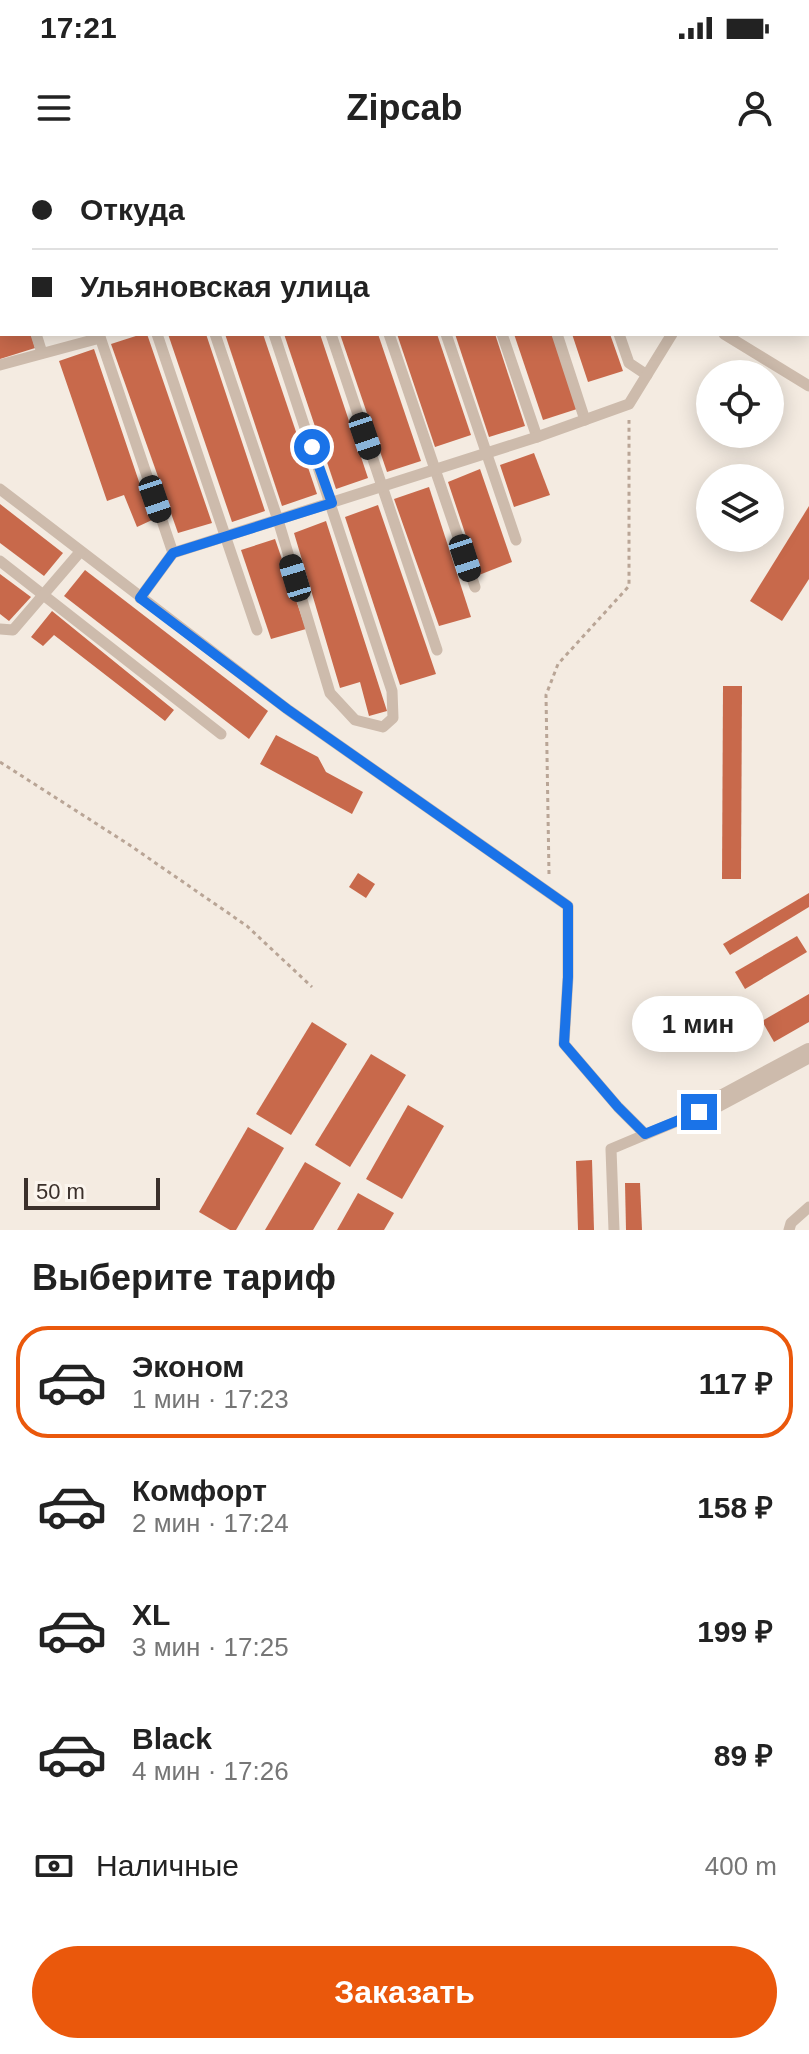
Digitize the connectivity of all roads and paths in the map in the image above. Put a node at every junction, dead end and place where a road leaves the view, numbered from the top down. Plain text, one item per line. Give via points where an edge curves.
1 (37, 336) edge
2 (99, 336) edge
3 (158, 336) edge
4 (216, 336) edge
5 (275, 336) edge
6 (332, 336) edge
7 (390, 336) edge
8 (447, 336) edge
9 (503, 336) edge
10 (558, 336) edge
11 (620, 336) edge
12 (671, 336) edge
13 (727, 336) edge
14 (42, 353) junction
15 (0, 365) edge
16 (647, 375) junction
17 (809, 386) edge
18 (629, 404) junction
19 (585, 420) junction
20 (537, 437) junction
21 (486, 453) junction
22 (436, 470) junction
23 (383, 487) junction
24 (0, 489) edge
25 (332, 503) junction
26 (278, 520) junction
27 (226, 537) junction
28 (516, 540) dead end
29 (80, 552) junction
30 (173, 553) junction
31 (0, 561) edge
32 (475, 587) dead end
33 (44, 596) junction
34 (140, 598) junction
35 (0, 629) edge
36 (257, 630) dead end
37 (437, 650) dead end
38 (221, 734) dead end
39 (0, 762) edge
40 (550, 894) junction
41 (312, 987) dead end
42 (809, 1053) edge
43 (699, 1112) joint
44 (645, 1134) junction
45 (809, 1207) edge
46 (614, 1230) edge
47 (789, 1230) edge

1 - 14 lane
2 - 14 lane
2 - 30 lane
3 - 27 lane
4 - 26 lane
5 - 25 lane
6 - 23 lane
7 - 22 lane
8 - 21 lane
9 - 20 lane
10 - 19 lane
11 - 16 lane via 629,363
12 - 16 lane
13 - 17 lane
14 - 15 lane
16 - 18 lane
18 - 19 lane
18 - 40 path via 629,586 558,664 546,695
19 - 20 lane
20 - 21 lane
21 - 22 lane
21 - 28 lane
22 - 23 lane
22 - 32 lane
23 - 25 lane
23 - 37 lane
24 - 29 lane
25 - 26 lane
25 - 26 lane via 392,691 393,718 383,727 355,720 330,693
26 - 27 lane
27 - 30 lane
27 - 36 lane
29 - 33 lane
29 - 34 lane
30 - 34 lane
31 - 33 lane
33 - 35 lane via 13,630
33 - 38 lane
34 - 40 lane
39 - 41 path via 247,926
40 - 44 lane via 568,906 564,1044
42 - 43 street
43 - 44 lane
44 - 46 lane via 611,1149
45 - 47 lane

